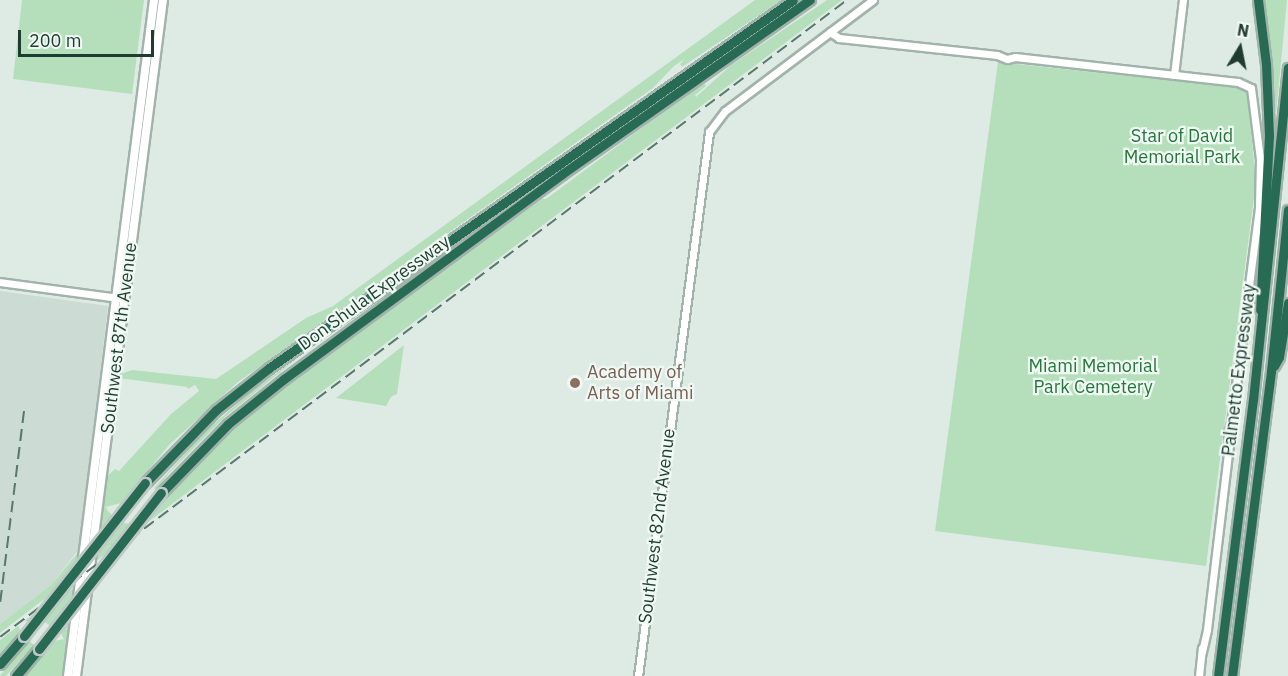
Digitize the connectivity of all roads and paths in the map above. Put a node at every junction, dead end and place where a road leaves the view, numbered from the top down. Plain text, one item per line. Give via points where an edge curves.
1 (154, 0) edge
2 (162, 0) edge
3 (793, 0) edge
4 (810, 0) edge
5 (873, 0) edge
6 (1184, 0) edge
7 (1258, 0) edge
8 (830, 32) junction
9 (154, 33) junction
10 (1288, 68) edge
11 (1174, 75) junction
12 (1288, 210) edge
13 (0, 282) edge
14 (120, 298) junction
15 (1288, 303) edge
16 (1262, 321) junction
17 (1271, 371) junction
18 (77, 637) junction
19 (0, 664) edge
20 (16, 676) edge
21 (68, 676) edge
22 (76, 676) edge
23 (638, 676) edge
24 (1199, 676) edge
25 (1218, 676) edge
26 (1232, 676) edge

1 - 9 main road, Southwest 87th Avenue
2 - 9 main road, Southwest 87th Avenue
3 - 19 highway, Don Shula Expressway, bridge via 269,368 216,410 145,483
4 - 20 highway, Don Shula Expressway, bridge via 562,174 228,424 161,493
5 - 8 street
6 - 11 street
7 - 16 highway via 1269,123 1258,303
8 - 11 street via 839,38
8 - 23 street, Southwest 82nd Avenue via 725,111 712,126 705,153
9 - 14 main road, Southwest 87th Avenue
10 - 16 highway, Palmetto Expressway
11 - 24 street via 1241,82 1251,88 1260,159 1260,190 1233,432
12 - 17 highway, Palmetto Expressway
13 - 14 street
14 - 18 main road, Southwest 87th Avenue
15 - 17 highway via 1279,357
16 - 25 highway, Palmetto Expressway
17 - 26 highway, Palmetto Expressway
18 - 21 main road, Southwest 87th Avenue
18 - 22 main road, Southwest 87th Avenue

